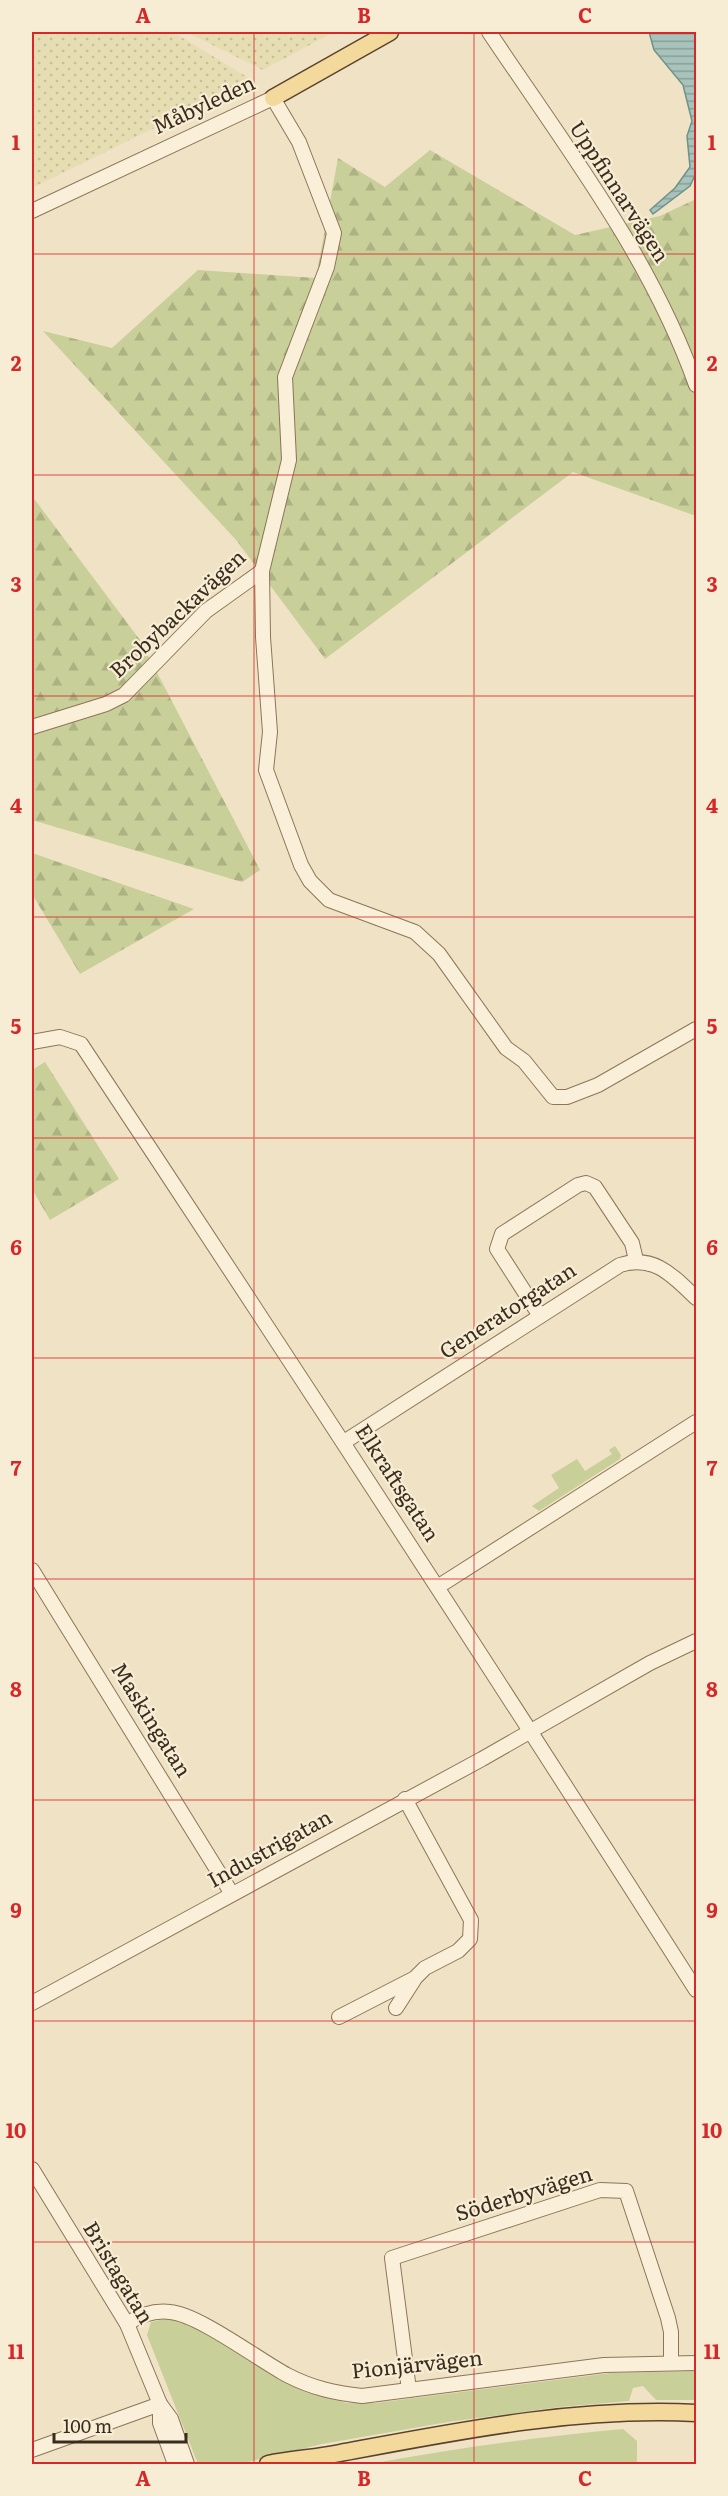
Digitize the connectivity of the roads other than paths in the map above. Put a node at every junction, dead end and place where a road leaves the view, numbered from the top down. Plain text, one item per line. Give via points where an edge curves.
1 (390, 32) edge
2 (489, 32) edge
3 (273, 98) junction
4 (32, 211) edge
5 (696, 385) edge
6 (262, 571) junction
7 (32, 727) edge
8 (696, 1029) edge
9 (33, 1041) edge
10 (636, 1260) junction
11 (696, 1298) edge
12 (540, 1316) junction
13 (696, 1422) edge
14 (344, 1442) junction
15 (32, 1570) edge
16 (439, 1586) junction
17 (696, 1641) edge
18 (529, 1732) junction
19 (405, 1799) junction
20 (232, 1894) junction
21 (415, 1978) junction
22 (696, 1990) edge
23 (32, 2003) edge
24 (396, 2008) dead end
25 (339, 2018) dead end
26 (32, 2169) edge
27 (127, 2324) junction
28 (671, 2362) junction
29 (696, 2363) edge
30 (409, 2390) junction
31 (160, 2404) junction
32 (696, 2413) edge
33 (32, 2450) edge
34 (338, 2454) junction
35 (173, 2462) edge
36 (187, 2464) edge
37 (268, 2464) edge
38 (307, 2464) edge

1 - 3 main road, Måbyleden
2 - 5 street, Uppfinnarvägen via 630,242 670,318
3 - 4 street, Måbyleden
3 - 6 street, Brobybackavägen via 299,142 334,233 327,267 285,376 289,460
6 - 7 street, Brobybackavägen via 206,611 124,695
6 - 8 street via 270,732 266,770 310,881 329,900 415,932 440,954 506,1048 524,1061 553,1097 567,1097 598,1085
9 - 14 street, Elkraftsgatan via 60,1037 81,1044
10 - 11 street via 662,1269
10 - 12 street, Generatorgatan via 620,1265
10 - 12 street via 632,1243 595,1187 586,1182 578,1185 502,1234 497,1244
12 - 14 street, Generatorgatan
13 - 16 street
14 - 16 street, Elkraftsgatan
15 - 20 street, Maskingatan
16 - 18 street, Elkraftsgatan
17 - 18 street, Industrigatan
18 - 19 street, Industrigatan
18 - 22 street, Elkraftsgatan
19 - 20 street, Industrigatan
19 - 21 street via 471,1920 472,1930 466,1945
20 - 23 street, Industrigatan
21 - 24 street
21 - 25 street
26 - 27 street, Bristagatan
27 - 30 street, Pionjärvägen via 153,2312 181,2314 288,2376 324,2391 362,2396
27 - 31 street, Bristagatan
28 - 29 street, Pionjärvägen
28 - 30 street, Pionjärvägen via 604,2365
28 - 30 street, Söderbyvägen via 672,2332 626,2191 600,2190 392,2258
31 - 33 street
31 - 35 street, Bristagatan via 160,2422
31 - 36 street, Bristagatan via 171,2419
32 - 34 main road via 558,2418 462,2430
34 - 37 main road
34 - 38 main road

